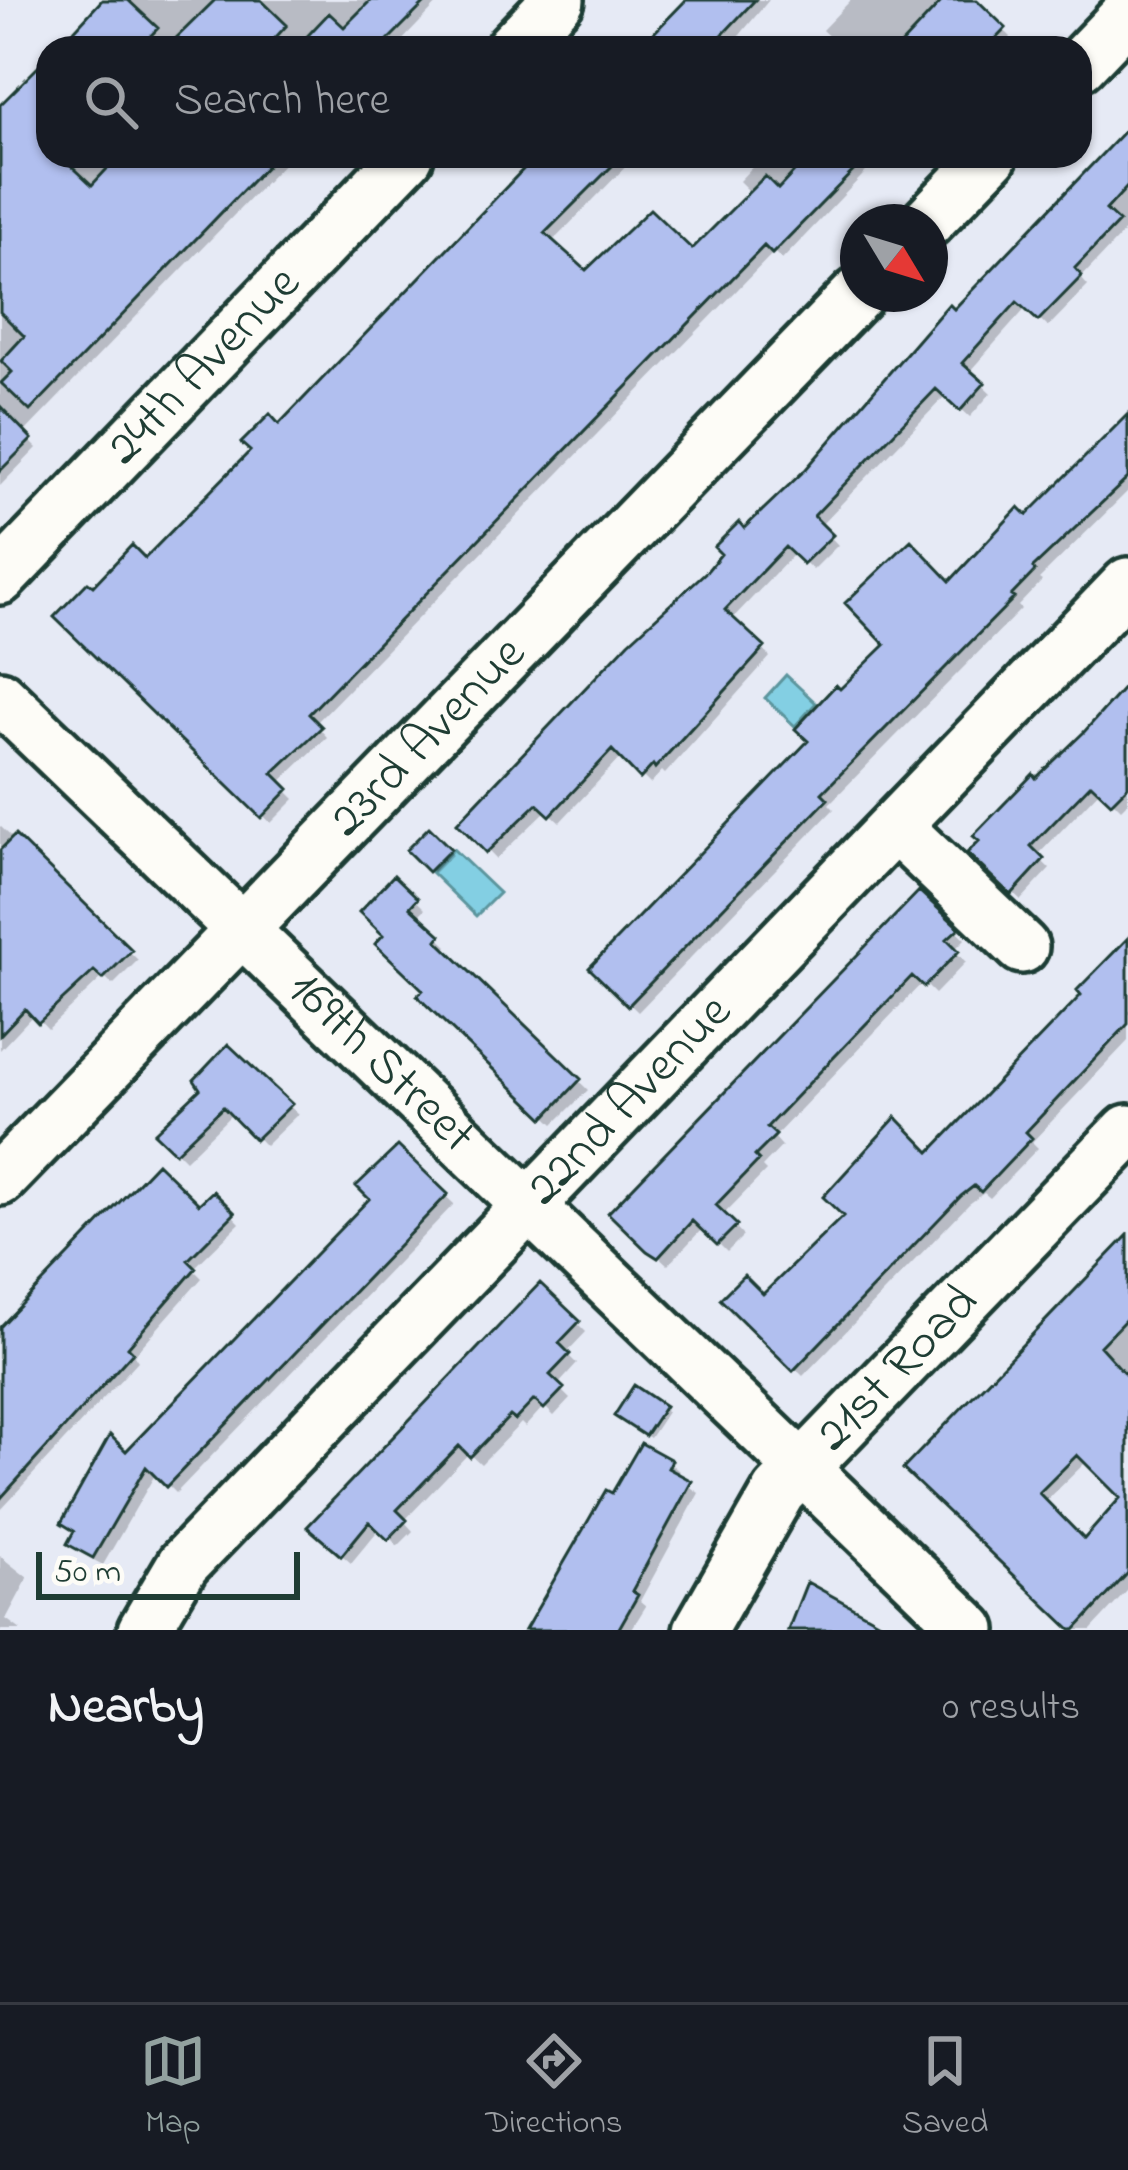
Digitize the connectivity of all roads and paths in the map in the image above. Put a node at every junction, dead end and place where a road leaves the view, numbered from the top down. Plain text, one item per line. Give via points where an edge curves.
1 (558, 0) edge
2 (1116, 18) edge
3 (524, 36) edge
4 (1092, 49) edge
5 (395, 168) edge
6 (979, 168) edge
7 (944, 204) edge
8 (841, 312) edge
9 (0, 578) edge
10 (1128, 584) edge
11 (0, 697) edge
12 (895, 826) junction
13 (243, 931) junction
14 (1022, 947) dead end
15 (1128, 1131) edge
16 (0, 1179) edge
17 (528, 1206) junction
18 (801, 1470) junction
19 (144, 1630) edge
20 (700, 1630) edge
21 (970, 1630) edge

1 - 3 street
2 - 4 street
5 - 9 street, 24th Avenue
6 - 7 street
8 - 13 street, 23rd Avenue
10 - 12 street, 22nd Avenue
11 - 13 street, 169th Street
12 - 14 street
12 - 17 street, 22nd Avenue
13 - 16 street, 23rd Avenue
13 - 17 street, 169th Street
15 - 18 street, 21st Road
17 - 18 street, 169th Street
17 - 19 street, 22nd Avenue via 182,1564
18 - 20 street, 21st Road via 778,1492
18 - 21 street, 169th Street

